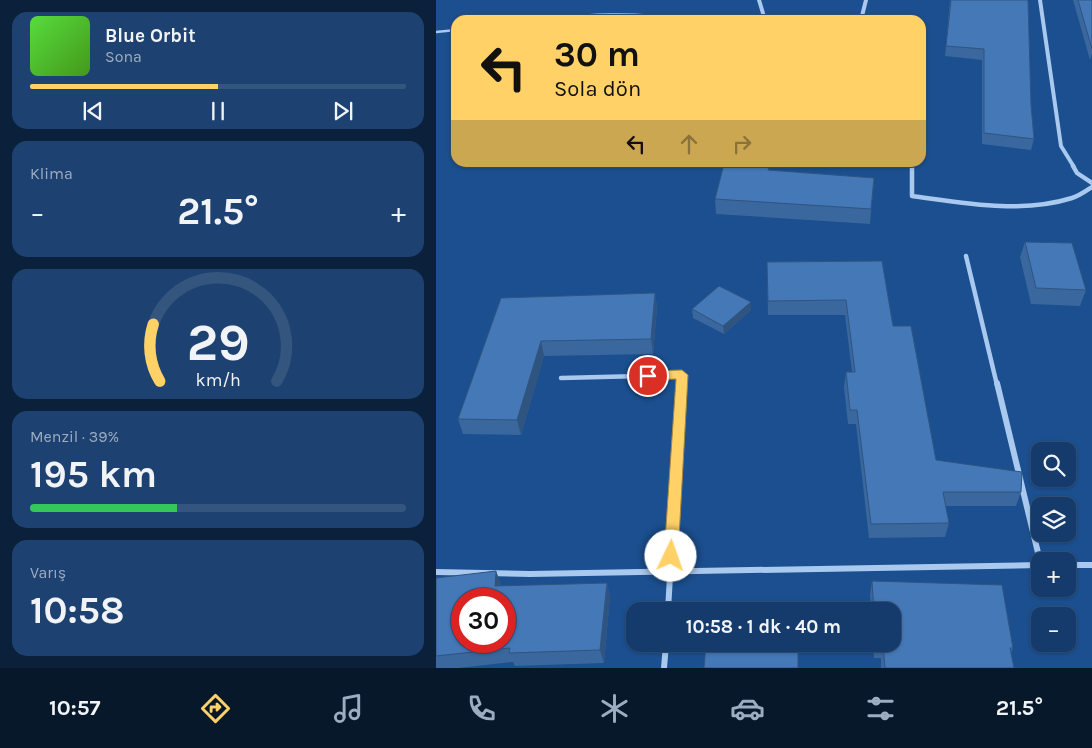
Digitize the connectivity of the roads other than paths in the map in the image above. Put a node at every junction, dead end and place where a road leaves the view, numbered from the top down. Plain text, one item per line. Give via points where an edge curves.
1 (760, 0) edge
2 (866, 0) edge
3 (1040, 0) edge
4 (589, 15) edge
5 (654, 15) edge
6 (764, 15) edge
7 (862, 15) edge
8 (451, 30) edge
9 (436, 32) edge
10 (912, 167) edge
11 (1092, 185) edge
12 (966, 256) dead end
13 (561, 378) dead end
14 (1038, 552) edge
15 (1092, 564) edge
16 (1031, 565) edge
17 (1076, 565) edge
18 (436, 572) edge
19 (670, 572) junction
20 (668, 602) edge
21 (665, 652) edge
22 (664, 668) edge

1 - 6 street
2 - 7 street
3 - 11 street via 1061,146 1077,173
4 - 5 lane
8 - 9 lane
10 - 11 street via 912,196 942,201 1036,206 1074,198
12 - 14 street
13 - 19 street via 682,375
15 - 17 street
16 - 19 street
18 - 19 street
19 - 20 street
21 - 22 street

